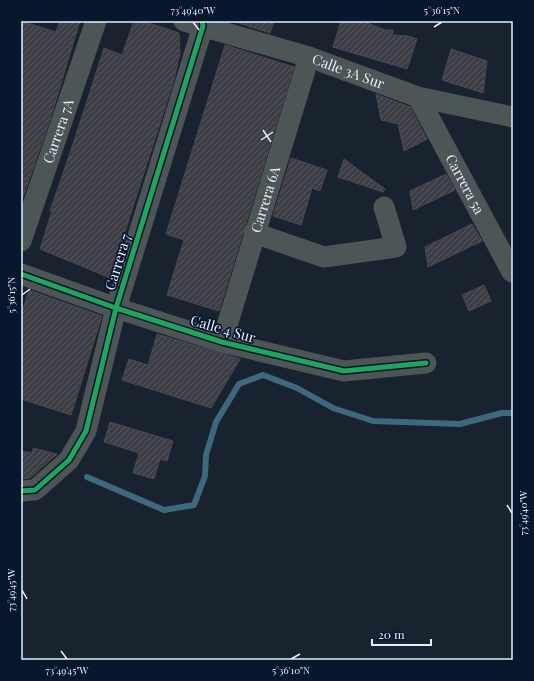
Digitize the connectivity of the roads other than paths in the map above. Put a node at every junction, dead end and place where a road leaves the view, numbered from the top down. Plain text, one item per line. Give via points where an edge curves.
1 (96, 21) edge
2 (196, 23) edge
3 (309, 57) junction
4 (418, 97) junction
5 (513, 116) edge
6 (384, 207) dead end
7 (254, 233) junction
8 (21, 241) edge
9 (512, 272) dead end
10 (21, 274) edge
11 (116, 308) junction
12 (222, 342) junction
13 (426, 363) dead end
14 (28, 491) edge

1 - 8 street, Carrera 7A
2 - 3 street, Calle 3A Sur
2 - 11 street, Carrera 7
3 - 4 street, Calle 3A Sur
3 - 7 street, Carrera 6A
4 - 5 street, Calle 3A Sur
4 - 9 street, Carrera 5a
6 - 7 street via 396,247 324,257
7 - 12 street, Carrera 6A
10 - 11 street, Calle 4 Sur
11 - 12 street, Calle 4 Sur
11 - 14 street, Carrera 7 via 86,431 69,460
12 - 13 street, Calle 4 Sur via 344,371

